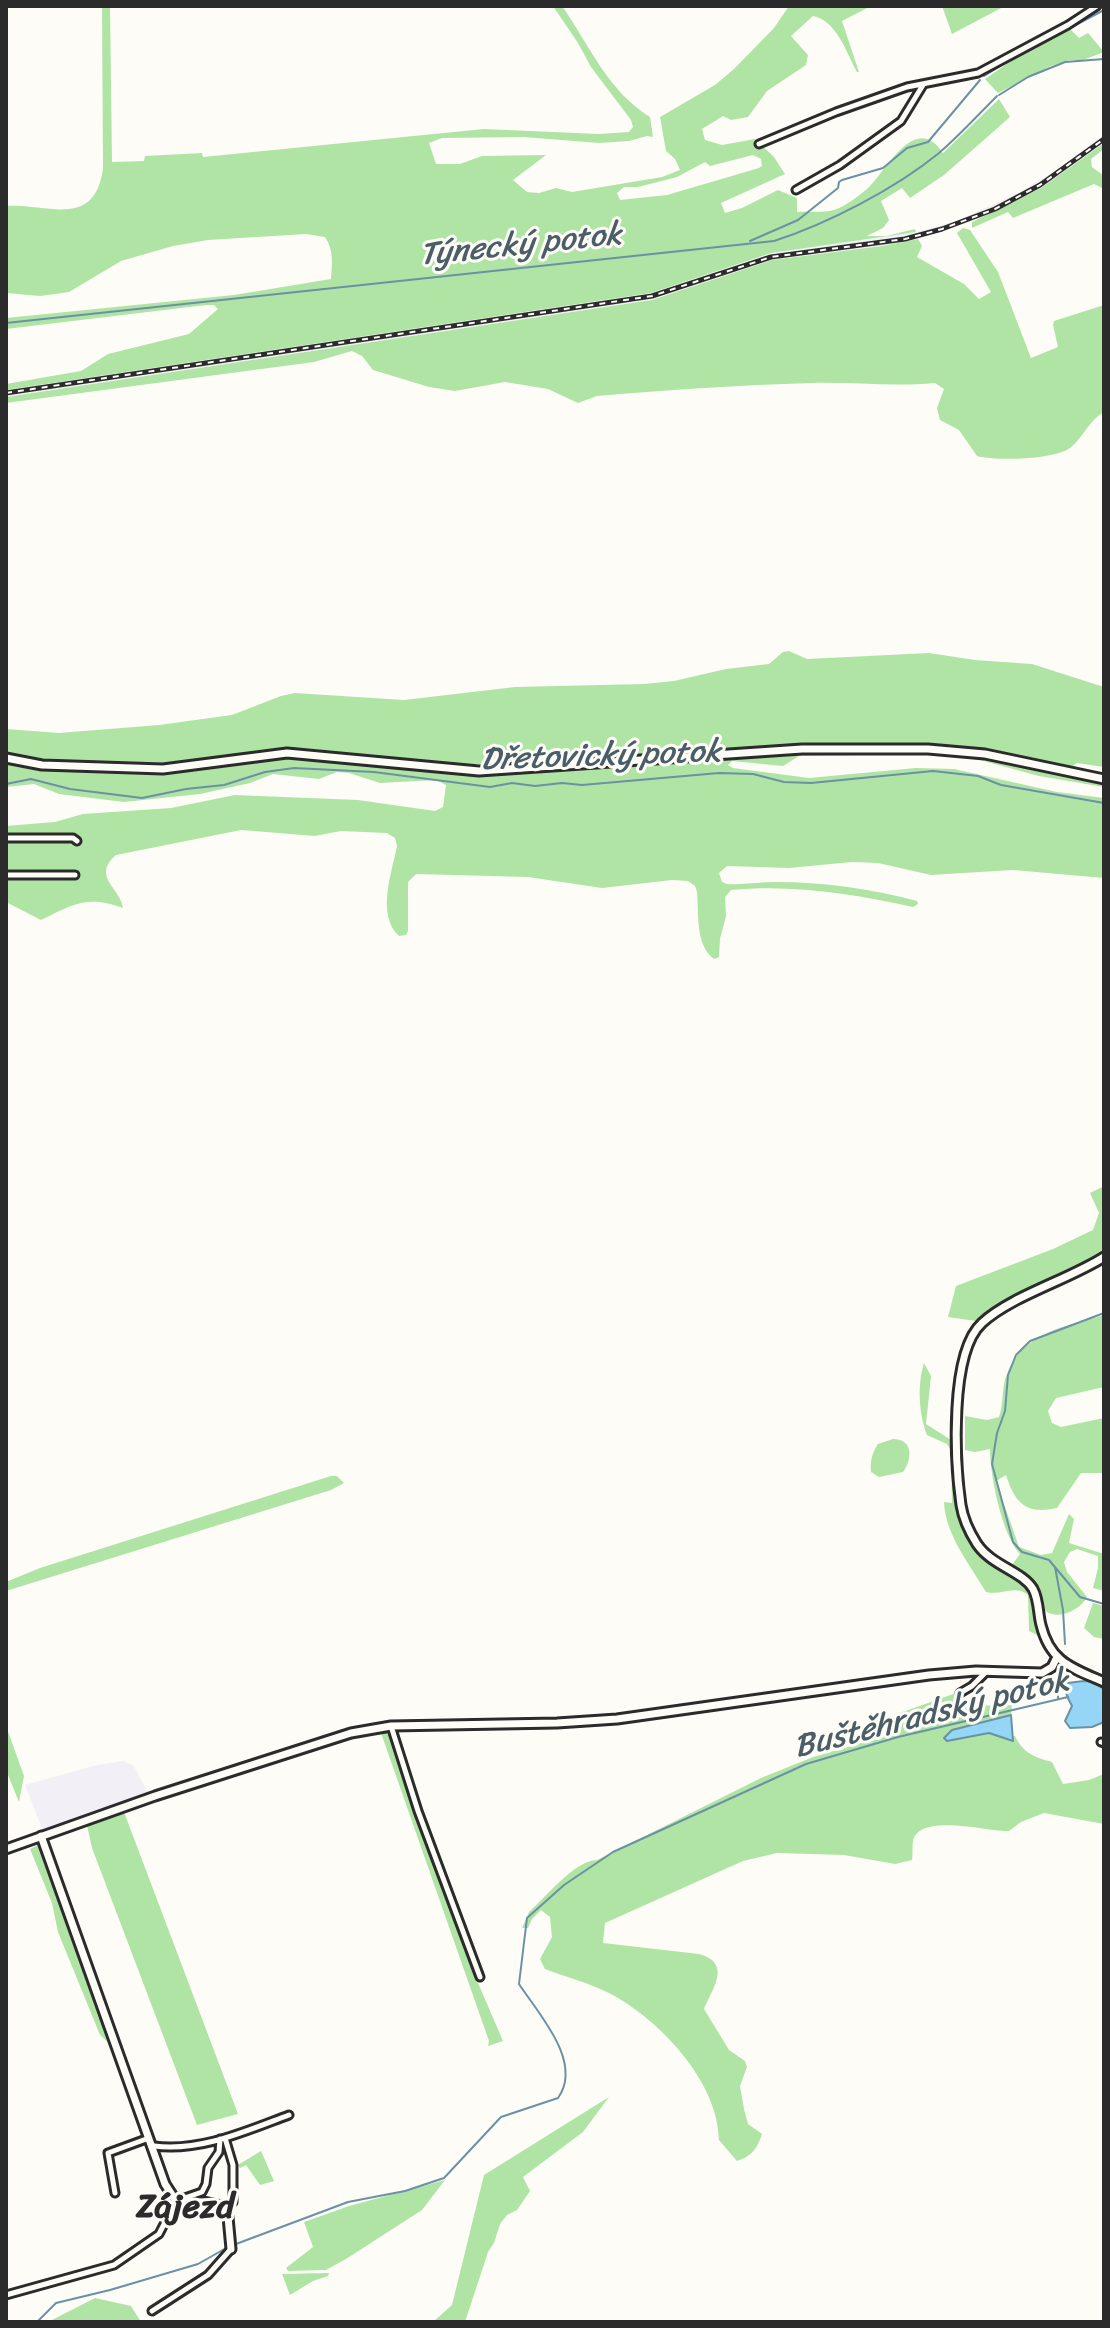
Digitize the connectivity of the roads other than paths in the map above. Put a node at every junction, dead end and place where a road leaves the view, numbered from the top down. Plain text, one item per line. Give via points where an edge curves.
1 (1097, 6) edge
2 (924, 84) junction
3 (759, 144) dead end
4 (796, 190) dead end
5 (6, 758) edge
6 (1104, 779) edge
7 (6, 838) edge
8 (77, 841) dead end
9 (6, 875) edge
10 (75, 875) dead end
11 (1104, 1257) edge
12 (1056, 1659) junction
13 (986, 1671) junction
14 (1104, 1682) edge
15 (960, 1693) dead end
16 (391, 1726) junction
17 (41, 1836) junction
18 (6, 1849) edge
19 (480, 1977) dead end
20 (289, 2115) dead end
21 (149, 2138) junction
22 (223, 2139) junction
23 (154, 2146) junction
24 (115, 2193) dead end
25 (176, 2201) junction
26 (222, 2206) junction
27 (231, 2247) joint
28 (6, 2295) edge
29 (152, 2311) dead end

1 - 2 street via 978,73
2 - 3 street
2 - 4 street via 901,121
5 - 6 street via 42,765 163,769 287,753 479,771 802,749 928,749 985,754
7 - 8 street
9 - 10 street
11 - 12 street via 983,1322 970,1335 957,1396 961,1507 968,1529 992,1561 1033,1589 1045,1639
12 - 13 street via 1042,1673
12 - 14 street
13 - 15 street
13 - 16 street via 617,1719
16 - 17 street via 351,1733
16 - 19 street
17 - 18 street
17 - 21 street
20 - 22 street
21 - 23 street
21 - 24 street via 108,2153
22 - 23 street
22 - 25 street via 202,2192
22 - 26 street via 234,2185 233,2203
23 - 25 street via 162,2178
25 - 26 street
25 - 28 street via 159,2234 114,2265
26 - 27 street
27 - 29 street via 208,2275

